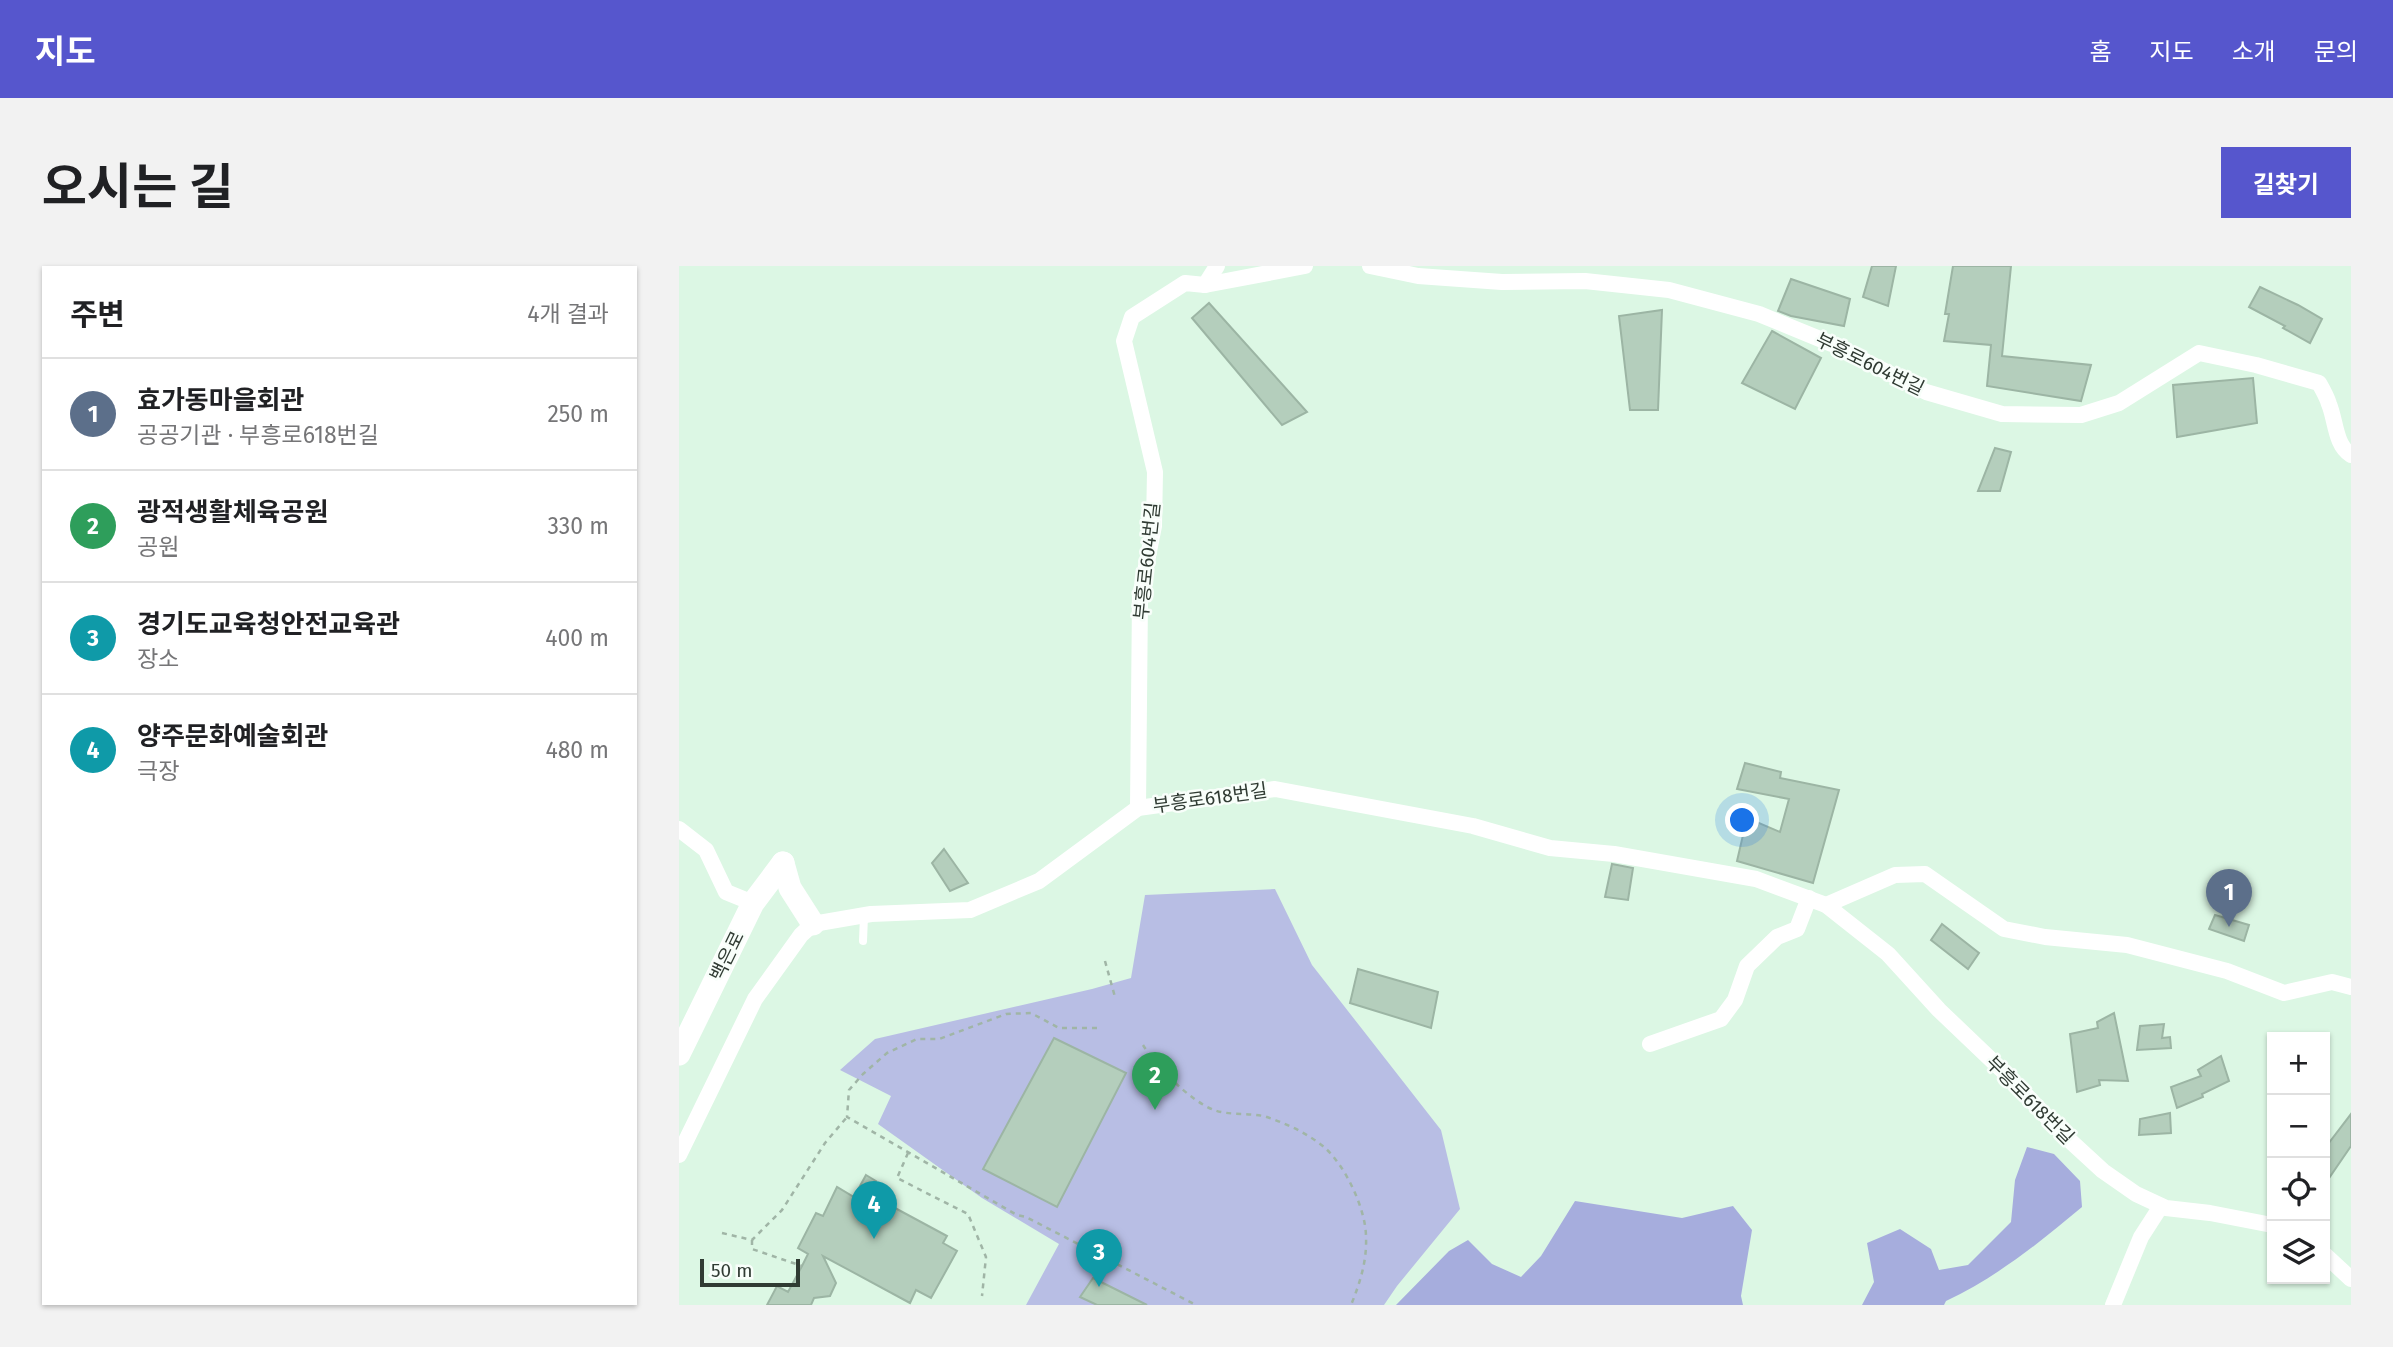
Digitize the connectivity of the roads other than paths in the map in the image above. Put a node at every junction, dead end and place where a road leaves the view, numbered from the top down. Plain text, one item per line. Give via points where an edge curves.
1 (1217, 266) edge
2 (1305, 266) edge
3 (1370, 266) edge
4 (1205, 285) junction
5 (2351, 455) edge
6 (1138, 808) junction
7 (679, 829) edge
8 (1809, 898) junction
9 (753, 903) junction
10 (1826, 905) junction
11 (864, 916) junction
12 (813, 925) junction
13 (863, 941) dead end
14 (2351, 987) edge
15 (1650, 1044) dead end
16 (680, 1053) edge
17 (679, 1155) edge
18 (2161, 1206) junction
19 (2267, 1224) edge
20 (2330, 1260) edge
21 (2351, 1279) edge
22 (2113, 1305) edge

1 - 4 street
2 - 4 street, 부흥로604번길
3 - 5 street, 부흥로604번길 via 1418,276 1585,281 1669,290 1759,314 1832,344 1926,393 2002,414 2081,415 2119,403 2199,353 2319,383 2340,442
4 - 6 street, 부흥로604번길 via 1185,283 1132,317 1124,341 1155,472 1154,526 1140,597
6 - 8 street, 부흥로618번길 via 1275,789 1473,826 1550,848 1614,854 1756,879
6 - 11 street, 부흥로618번길 via 1039,881 985,909
7 - 9 street via 706,850 726,892
8 - 10 street, 부흥로618번길
8 - 15 street via 1797,929 1777,937 1747,966 1735,1000 1721,1019
9 - 12 street, 백은로 via 783,863 790,888
9 - 16 street, 백은로
10 - 14 street via 1895,875 1925,874 2004,929 2127,945 2227,971 2284,993 2332,982
10 - 18 street, 부흥로618번길 via 1888,954 2103,1171
11 - 12 street, 부흥로618번길
11 - 13 lane
12 - 17 street via 755,999
18 - 19 street, 부흥로618번길
18 - 22 street via 2141,1237
20 - 21 street

